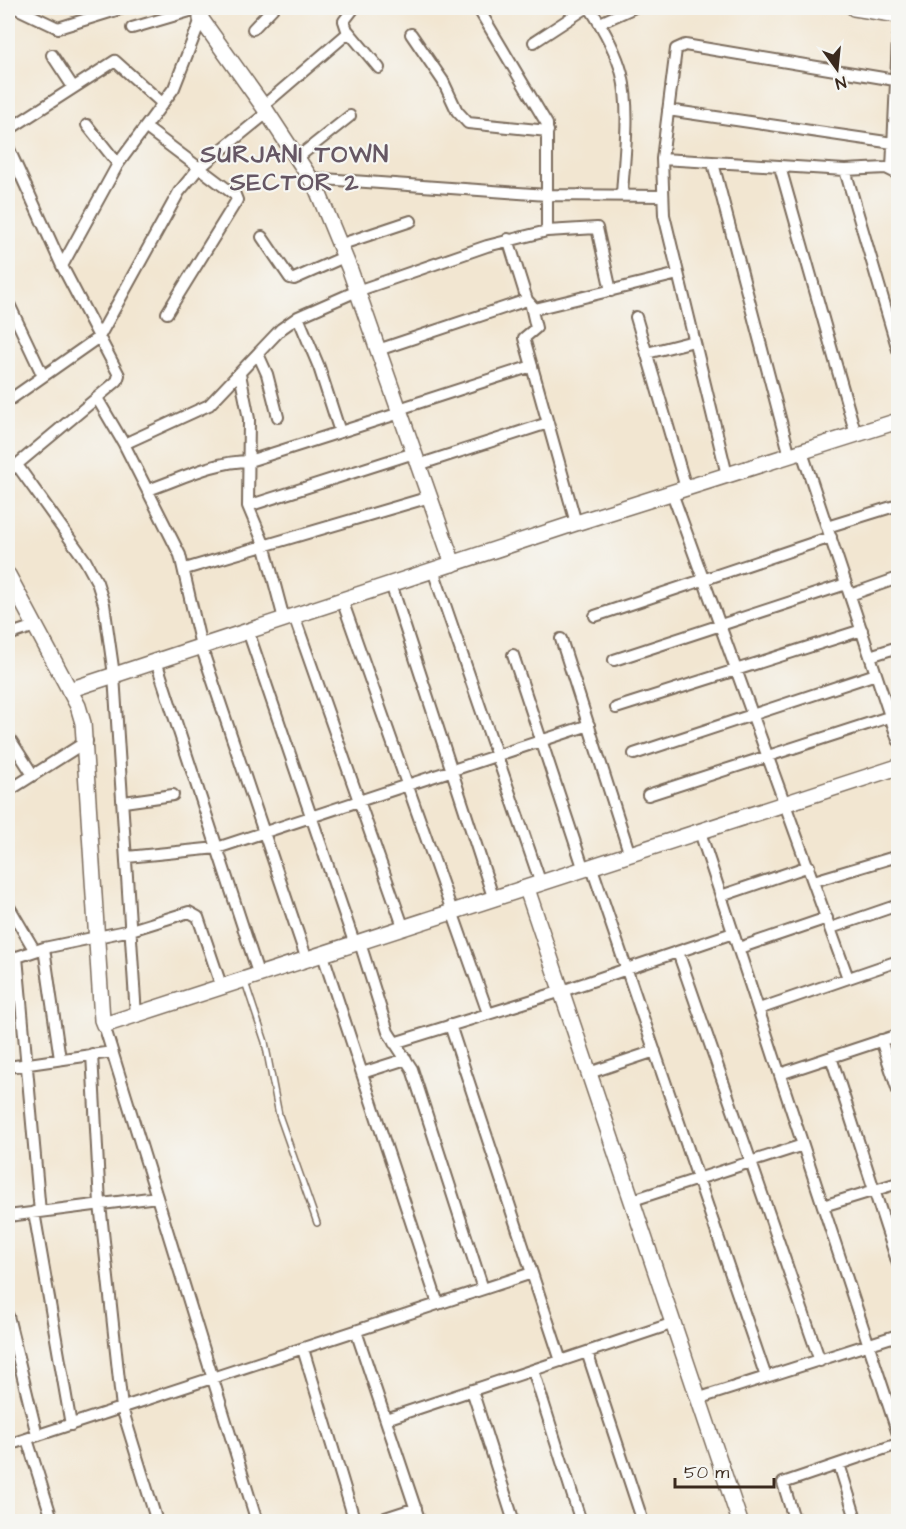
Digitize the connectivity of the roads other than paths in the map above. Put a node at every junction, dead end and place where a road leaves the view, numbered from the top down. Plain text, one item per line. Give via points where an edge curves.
1 (16, 8) edge
2 (121, 8) edge
3 (273, 8) edge
4 (354, 8) edge
5 (478, 8) edge
6 (588, 8) edge
7 (633, 8) edge
8 (863, 8) edge
9 (201, 11) edge
10 (898, 15) edge
11 (600, 23) junction
12 (132, 28) dead end
13 (253, 29) dead end
14 (348, 31) junction
15 (411, 34) dead end
16 (898, 38) edge
17 (534, 42) dead end
18 (51, 55) dead end
19 (379, 68) dead end
20 (895, 80) junction
21 (73, 87) junction
22 (162, 103) junction
23 (266, 109) junction
24 (668, 110) junction
25 (350, 116) dead end
26 (87, 125) dead end
27 (145, 127) junction
28 (8, 130) edge
29 (548, 131) junction
30 (893, 143) junction
31 (8, 147) edge
32 (297, 158) junction
33 (662, 159) junction
34 (11, 160) edge
35 (713, 163) junction
36 (118, 164) junction
37 (780, 167) junction
38 (198, 170) junction
39 (845, 170) junction
40 (895, 172) edge
41 (310, 178) junction
42 (547, 195) junction
43 (622, 195) junction
44 (663, 196) junction
45 (411, 221) dead end
46 (547, 231) junction
47 (262, 237) dead end
48 (508, 239) junction
49 (342, 251) junction
50 (62, 266) junction
51 (678, 274) junction
52 (357, 291) junction
53 (611, 291) junction
54 (8, 302) edge
55 (529, 303) junction
56 (167, 313) dead end
57 (298, 317) junction
58 (636, 317) dead end
59 (99, 337) junction
60 (694, 341) junction
61 (898, 346) edge
62 (378, 350) junction
63 (646, 353) junction
64 (258, 354) junction
65 (532, 366) junction
66 (240, 374) junction
67 (43, 376) junction
68 (97, 398) junction
69 (8, 400) edge
70 (400, 411) junction
71 (278, 417) dead end
72 (898, 421) edge
73 (548, 423) junction
74 (340, 432) junction
75 (856, 435) junction
76 (124, 444) junction
77 (796, 454) junction
78 (416, 459) junction
79 (249, 460) junction
80 (12, 468) edge
81 (727, 476) junction
82 (148, 490) junction
83 (679, 491) junction
84 (430, 497) junction
85 (898, 504) edge
86 (248, 506) junction
87 (576, 524) junction
88 (829, 532) junction
89 (264, 544) junction
90 (453, 564) junction
91 (185, 569) junction
92 (433, 570) junction
93 (8, 575) edge
94 (898, 578) edge
95 (704, 580) junction
96 (391, 584) junction
97 (846, 584) junction
98 (850, 595) junction
99 (342, 600) junction
100 (595, 616) dead end
101 (289, 618) junction
102 (721, 625) junction
103 (35, 626) junction
104 (861, 630) junction
105 (248, 631) junction
106 (8, 635) edge
107 (561, 639) dead end
108 (201, 646) junction
109 (898, 647) edge
110 (513, 655) dead end
111 (870, 656) junction
112 (614, 660) dead end
113 (156, 661) junction
114 (737, 669) junction
115 (876, 674) junction
116 (114, 675) junction
117 (69, 690) junction
118 (616, 708) dead end
119 (754, 714) junction
120 (895, 715) edge
121 (589, 725) junction
122 (8, 736) edge
123 (541, 740) junction
124 (898, 740) edge
125 (87, 741) junction
126 (634, 753) dead end
127 (496, 755) junction
128 (770, 757) junction
129 (898, 768) edge
130 (451, 770) junction
131 (33, 775) junction
132 (407, 784) junction
133 (8, 791) edge
134 (173, 795) dead end
135 (648, 795) dead end
136 (359, 801) junction
137 (124, 802) junction
138 (787, 804) junction
139 (312, 816) junction
140 (264, 832) junction
141 (700, 832) junction
142 (217, 848) junction
143 (630, 855) junction
144 (127, 856) junction
145 (898, 856) edge
146 (809, 866) junction
147 (588, 869) junction
148 (814, 881) junction
149 (534, 886) junction
150 (721, 896) junction
151 (494, 900) junction
152 (898, 905) edge
153 (8, 906) edge
154 (453, 913) junction
155 (829, 923) junction
156 (404, 929) junction
157 (131, 930) junction
158 (733, 933) junction
159 (98, 938) junction
160 (358, 944) junction
161 (739, 948) junction
162 (39, 950) junction
163 (678, 952) junction
164 (323, 955) junction
165 (12, 958) edge
166 (307, 960) junction
167 (898, 961) edge
168 (627, 969) junction
169 (252, 978) junction
170 (848, 978) junction
171 (222, 988) junction
172 (562, 991) junction
173 (759, 1009) junction
174 (488, 1013) junction
175 (136, 1016) junction
176 (104, 1025) junction
177 (450, 1025) junction
178 (898, 1035) edge
179 (881, 1040) junction
180 (394, 1043) junction
181 (655, 1051) junction
182 (112, 1052) junction
183 (92, 1054) junction
184 (831, 1057) junction
185 (60, 1059) junction
186 (406, 1059) junction
187 (27, 1064) junction
188 (8, 1067) edge
189 (362, 1073) junction
190 (590, 1073) junction
191 (780, 1074) junction
192 (898, 1091) edge
193 (803, 1145) junction
194 (750, 1162) junction
195 (699, 1179) junction
196 (898, 1183) edge
197 (874, 1190) junction
198 (157, 1197) junction
199 (633, 1200) junction
200 (100, 1204) junction
201 (823, 1206) junction
202 (37, 1212) junction
203 (8, 1216) edge
204 (317, 1223) dead end
205 (898, 1264) edge
206 (532, 1273) junction
207 (483, 1289) junction
208 (438, 1304) junction
209 (8, 1316) edge
210 (674, 1323) junction
211 (356, 1331) junction
212 (898, 1335) edge
213 (868, 1346) junction
214 (303, 1349) junction
215 (587, 1352) junction
216 (820, 1360) junction
217 (561, 1361) junction
218 (533, 1370) junction
219 (766, 1377) junction
220 (212, 1379) junction
221 (472, 1390) junction
222 (700, 1398) junction
223 (122, 1408) junction
224 (386, 1419) junction
225 (70, 1425) junction
226 (898, 1434) edge
227 (32, 1437) junction
228 (898, 1444) edge
229 (8, 1445) edge
230 (839, 1464) junction
231 (416, 1508) junction
232 (54, 1521) edge
233 (157, 1521) edge
234 (257, 1521) edge
235 (355, 1521) edge
236 (373, 1521) edge
237 (420, 1521) edge
238 (514, 1521) edge
239 (581, 1521) edge
240 (643, 1521) edge
241 (740, 1521) edge
242 (795, 1521) edge
243 (857, 1521) edge

1 - 2 street via 58,28
3 - 13 street
4 - 14 street via 344,21
5 - 29 street via 542,112
6 - 11 street
6 - 17 street
7 - 11 street
8 - 10 street
9 - 12 street
9 - 22 street via 174,88
9 - 23 street
11 - 43 street via 622,75
14 - 19 street
14 - 23 street
15 - 29 street via 468,123
16 - 20 street
18 - 21 street
20 - 24 street via 685,45 676,49
20 - 30 street
21 - 22 street via 115,61
21 - 28 street
22 - 27 street
23 - 32 street
23 - 38 street
24 - 30 street
24 - 33 street
25 - 32 street
26 - 36 street
27 - 36 street
27 - 38 street
29 - 42 street
30 - 40 street
31 - 34 street
32 - 41 street
33 - 35 street
33 - 44 street
34 - 50 street
35 - 37 street
35 - 77 street
36 - 50 street
37 - 39 street
37 - 75 street
38 - 56 street via 235,195 236,203
38 - 59 street via 179,192
39 - 40 street
39 - 61 street
41 - 42 street
41 - 49 street
42 - 43 street
42 - 46 street
43 - 44 street
44 - 51 street
45 - 49 street
46 - 48 street
46 - 53 street via 597,228
47 - 49 street via 294,279
48 - 52 street
48 - 55 street
49 - 52 street
50 - 59 street
51 - 53 street
51 - 60 street
52 - 57 street
52 - 62 street
53 - 55 street via 540,308
54 - 67 street
55 - 62 street
55 - 65 street via 536,328 524,338
57 - 64 street
57 - 74 street
58 - 63 street
59 - 67 street
59 - 68 street via 119,375
60 - 63 street
60 - 81 street
62 - 70 street
63 - 83 street
64 - 66 street
64 - 71 street
65 - 70 street
65 - 73 street
66 - 76 street via 209,405
66 - 79 street via 249,419
67 - 69 street
68 - 76 street
68 - 80 street
70 - 74 street
70 - 78 street
72 - 75 street
73 - 78 street
73 - 87 street
74 - 79 street
75 - 77 street
76 - 82 street
77 - 81 street
77 - 88 street
78 - 84 street
78 - 86 street
79 - 82 street via 217,466
79 - 86 street
80 - 116 street via 64,529 97,582
81 - 83 street
82 - 91 street
83 - 87 street
83 - 95 street
84 - 89 street
84 - 90 street
85 - 88 street
86 - 89 street
87 - 90 street
88 - 95 street
88 - 97 street
89 - 91 street
89 - 101 street
90 - 92 street
91 - 108 street
92 - 96 street
92 - 127 street
93 - 103 street
94 - 98 street
95 - 100 street
95 - 102 street
96 - 99 street
96 - 130 street
97 - 98 street
97 - 102 street
98 - 104 street
99 - 101 street
99 - 132 street
101 - 105 street
101 - 136 street
102 - 112 street
102 - 114 street
103 - 106 street
103 - 117 street
104 - 111 street
104 - 114 street
105 - 108 street
105 - 139 street
107 - 121 street
108 - 113 street
108 - 140 street
109 - 111 street
110 - 123 street
111 - 115 street
113 - 116 street
113 - 142 street
114 - 118 street
114 - 119 street
115 - 119 street
115 - 120 street
116 - 117 street
116 - 137 street
117 - 125 street via 78,706
119 - 126 street
119 - 128 street
120 - 124 street
120 - 128 street
121 - 123 street
121 - 143 street
122 - 131 street
123 - 127 street
123 - 147 street
125 - 131 street
125 - 159 street
127 - 130 street
127 - 149 street
128 - 135 street
128 - 138 street
129 - 138 street
130 - 132 street
130 - 151 street
131 - 133 street
132 - 136 street
132 - 154 street
134 - 137 street
136 - 139 street
136 - 156 street
137 - 144 street
138 - 141 street
138 - 146 street
139 - 140 street
139 - 160 street
140 - 142 street
140 - 166 street
141 - 143 street
141 - 150 street
142 - 144 street
142 - 169 street
143 - 147 street
144 - 157 street
145 - 148 street
146 - 148 street
146 - 150 street
147 - 149 street
147 - 168 street
148 - 155 street
149 - 151 street
149 - 172 street
150 - 158 street
151 - 154 street
152 - 155 street
153 - 162 street
154 - 156 street
154 - 174 street
155 - 161 street
155 - 170 street
156 - 160 street
157 - 159 street
157 - 171 street via 194,913
157 - 175 street
158 - 161 street
158 - 163 street
159 - 162 street
159 - 176 street
160 - 164 street
160 - 180 street
161 - 173 street
162 - 165 street
162 - 185 street
163 - 168 street
163 - 194 street
164 - 166 street
164 - 189 street
165 - 187 street
166 - 169 street
167 - 170 street
168 - 172 street
168 - 181 street
169 - 171 street
169 - 204 lane via 279,1115
170 - 173 street
171 - 175 street
172 - 174 street
172 - 190 street
173 - 191 street
174 - 177 street
175 - 176 street
176 - 182 street
177 - 180 street
177 - 206 street
178 - 179 street
179 - 184 street
179 - 192 street
180 - 186 street
181 - 190 street
181 - 195 street
182 - 183 street
182 - 198 street
183 - 185 street
183 - 200 street
184 - 191 street
184 - 197 street
185 - 187 street
186 - 189 street
186 - 207 street
187 - 188 street
187 - 202 street
189 - 208 street
190 - 199 street
191 - 193 street
193 - 194 street
193 - 201 street
194 - 195 street
194 - 216 street
195 - 199 street
195 - 219 street
196 - 197 street
197 - 201 street
197 - 205 street
198 - 200 street
198 - 220 street
199 - 210 street
200 - 202 street
200 - 223 street
201 - 213 street
202 - 203 street
202 - 225 street
206 - 207 street
206 - 217 street
207 - 208 street
208 - 211 street
209 - 227 street
210 - 215 street
210 - 222 street
211 - 214 street
211 - 224 street
212 - 213 street
213 - 216 street
213 - 226 street
214 - 220 street
214 - 235 street
215 - 217 street
215 - 240 street
216 - 219 street
217 - 218 street
218 - 221 street
218 - 239 street
219 - 222 street
220 - 223 street
220 - 234 street
221 - 224 street
221 - 238 street
222 - 241 street
223 - 225 street
223 - 233 street
224 - 231 street
225 - 227 street
227 - 229 street
227 - 232 street
228 - 230 street
230 - 242 street via 783,1484
230 - 243 street
231 - 236 street
231 - 237 street

